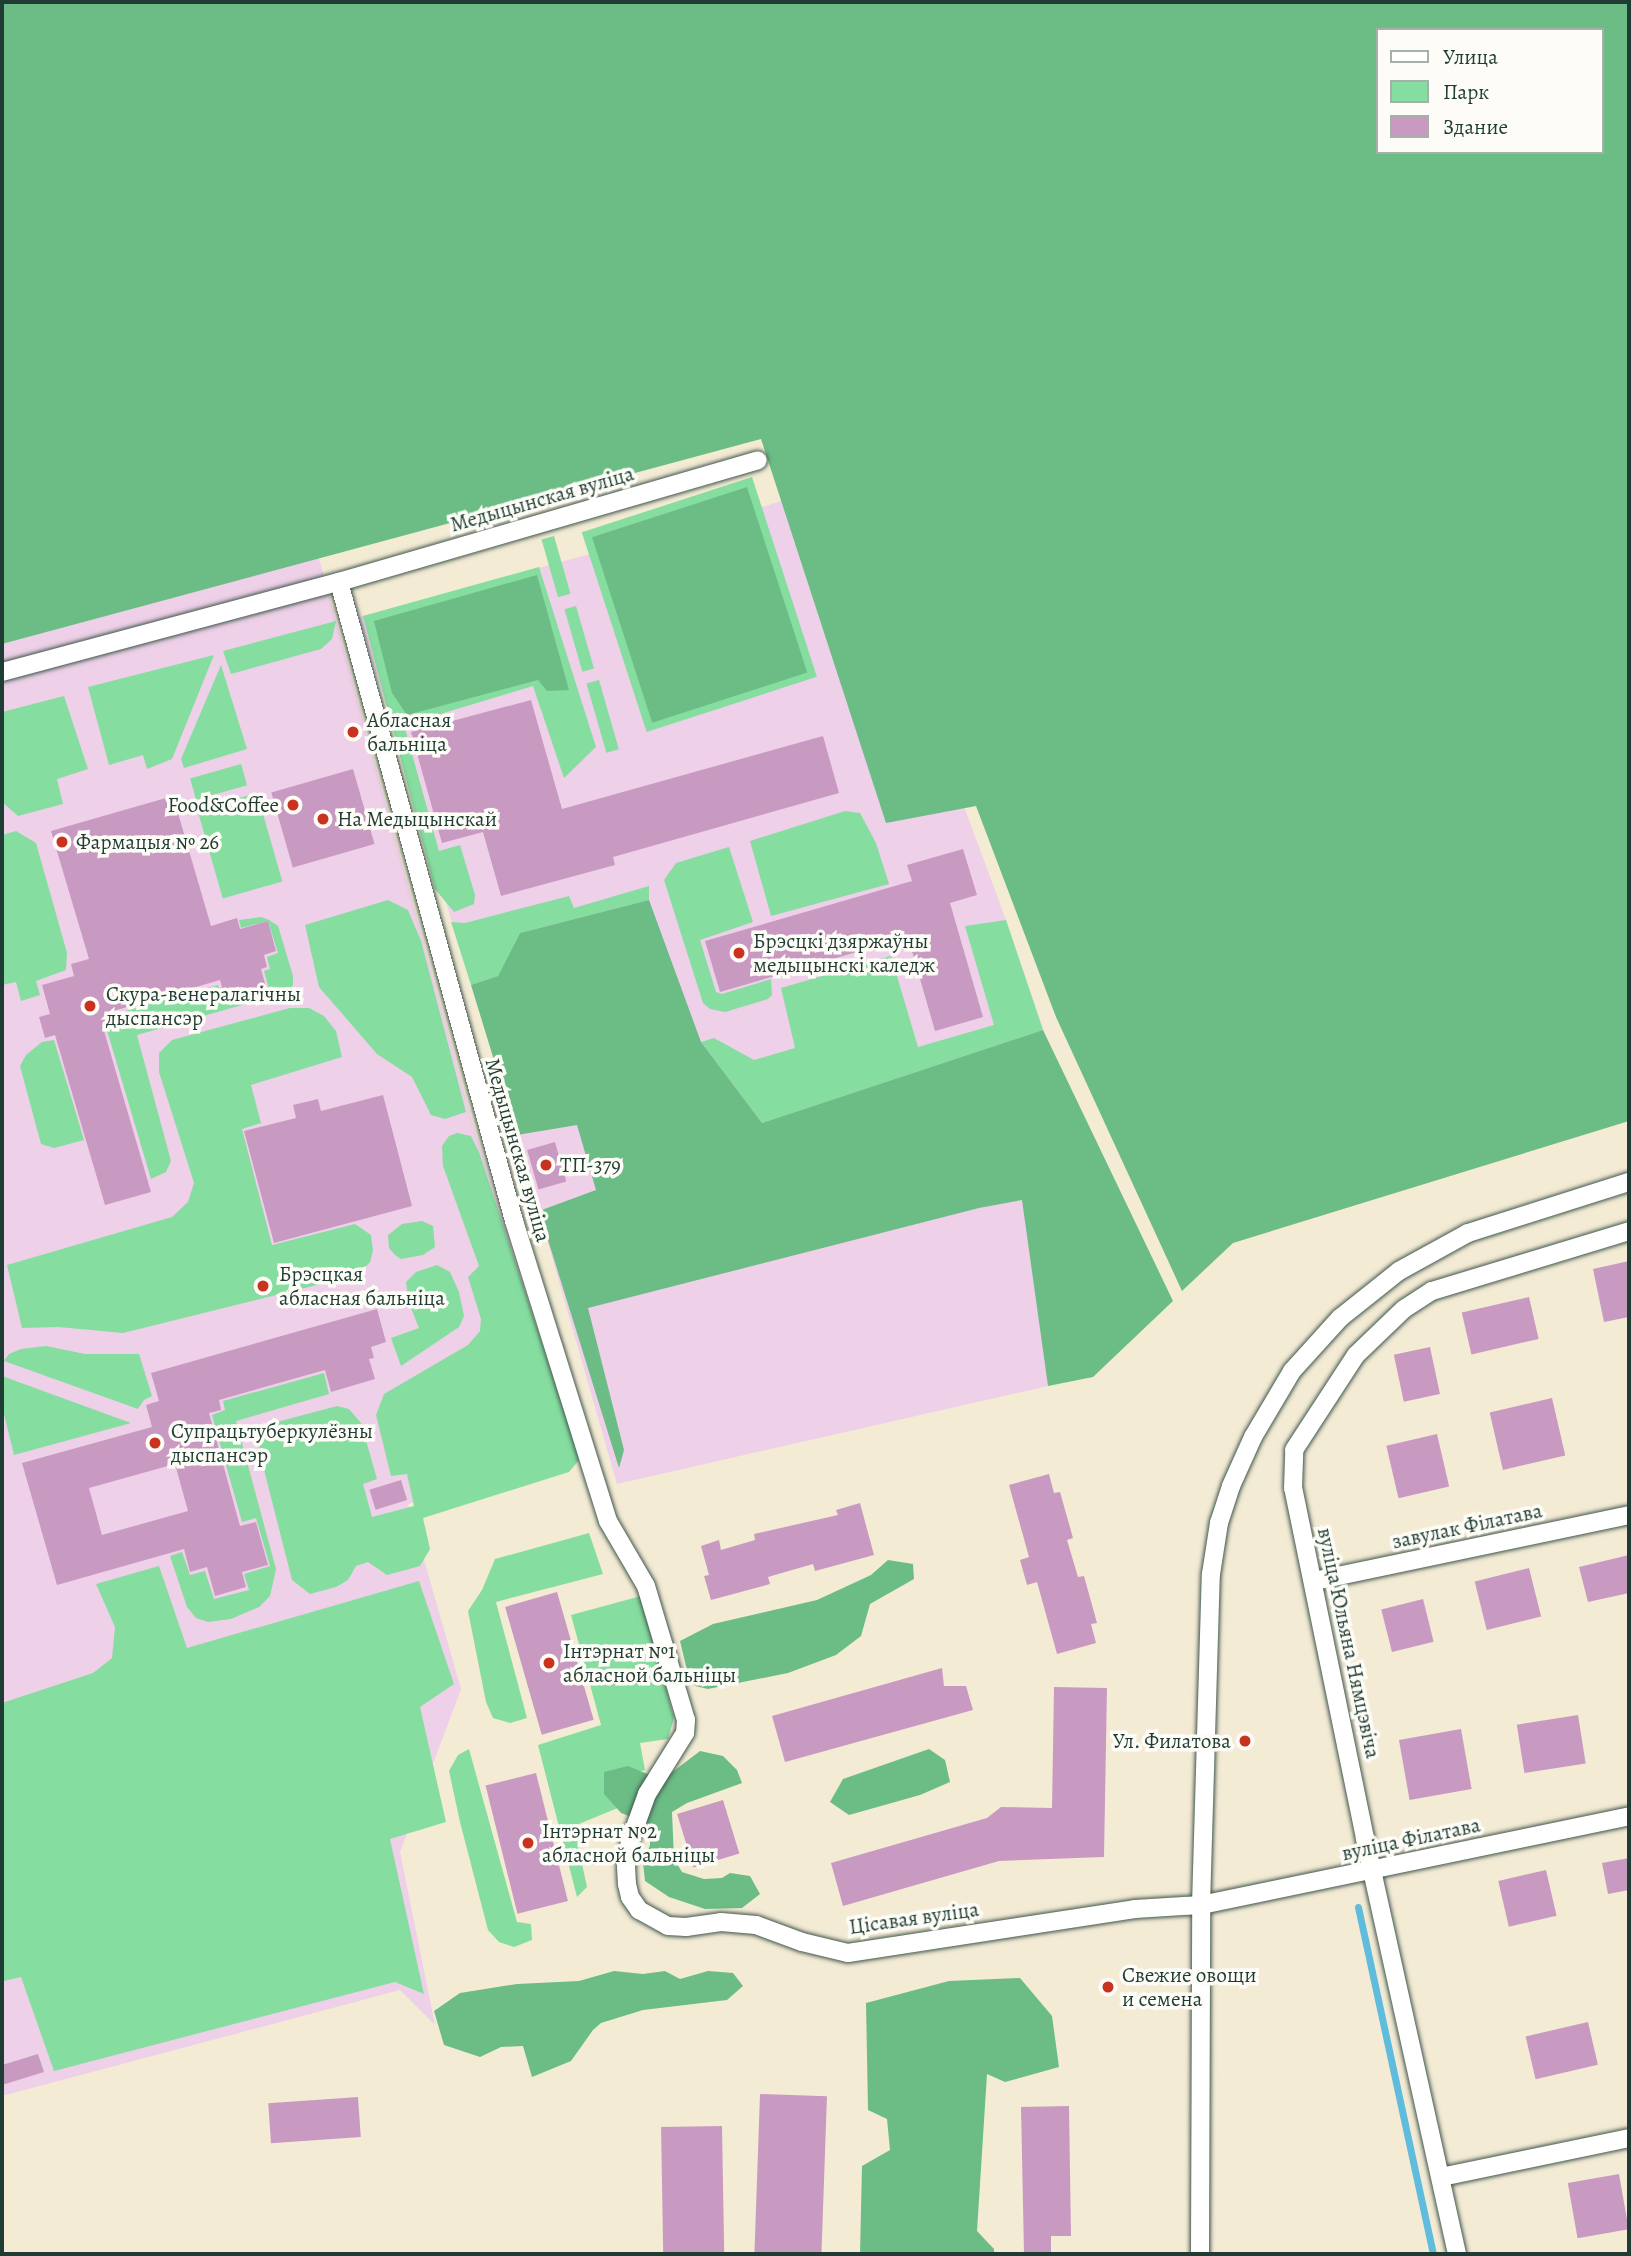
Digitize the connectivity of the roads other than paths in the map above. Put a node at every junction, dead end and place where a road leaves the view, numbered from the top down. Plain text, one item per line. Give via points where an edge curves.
1 (758, 460) dead end
2 (339, 582) junction
3 (2, 672) edge
4 (1629, 1182) edge
5 (1629, 1231) edge
6 (1629, 1515) edge
7 (1314, 1581) junction
8 (686, 1720) joint
9 (1629, 1816) edge
10 (1373, 1871) junction
11 (1201, 1905) junction
12 (1629, 2138) edge
13 (1441, 2177) junction
14 (1200, 2254) edge
15 (1457, 2254) edge

1 - 2 street, Медыцынская вуліца
2 - 3 street, Медыцынская вуліца
2 - 8 street, Медыцынская вуліца via 514,1221 608,1521 646,1586
4 - 11 street via 1468,1233 1399,1271 1340,1318 1292,1371 1253,1437 1219,1524 1211,1574
5 - 7 street, вуліца Юльяна Нямцэвіча via 1432,1291 1385,1325 1356,1355 1294,1450 1293,1488
6 - 7 street, завулак Філатава
7 - 10 street, вуліца Юльяна Нямцэвіча
8 - 11 street, Цісавая вуліца via 685,1733 647,1794 626,1866 630,1898 639,1910 661,1923 756,1925 848,1952 1135,1909
9 - 10 street, вуліца Філатава
10 - 11 street, вуліца Філатава
10 - 13 street, вуліца Юльяна Нямцэвіча
11 - 14 street
12 - 13 street
13 - 15 street, вуліца Юльяна Нямцэвіча

